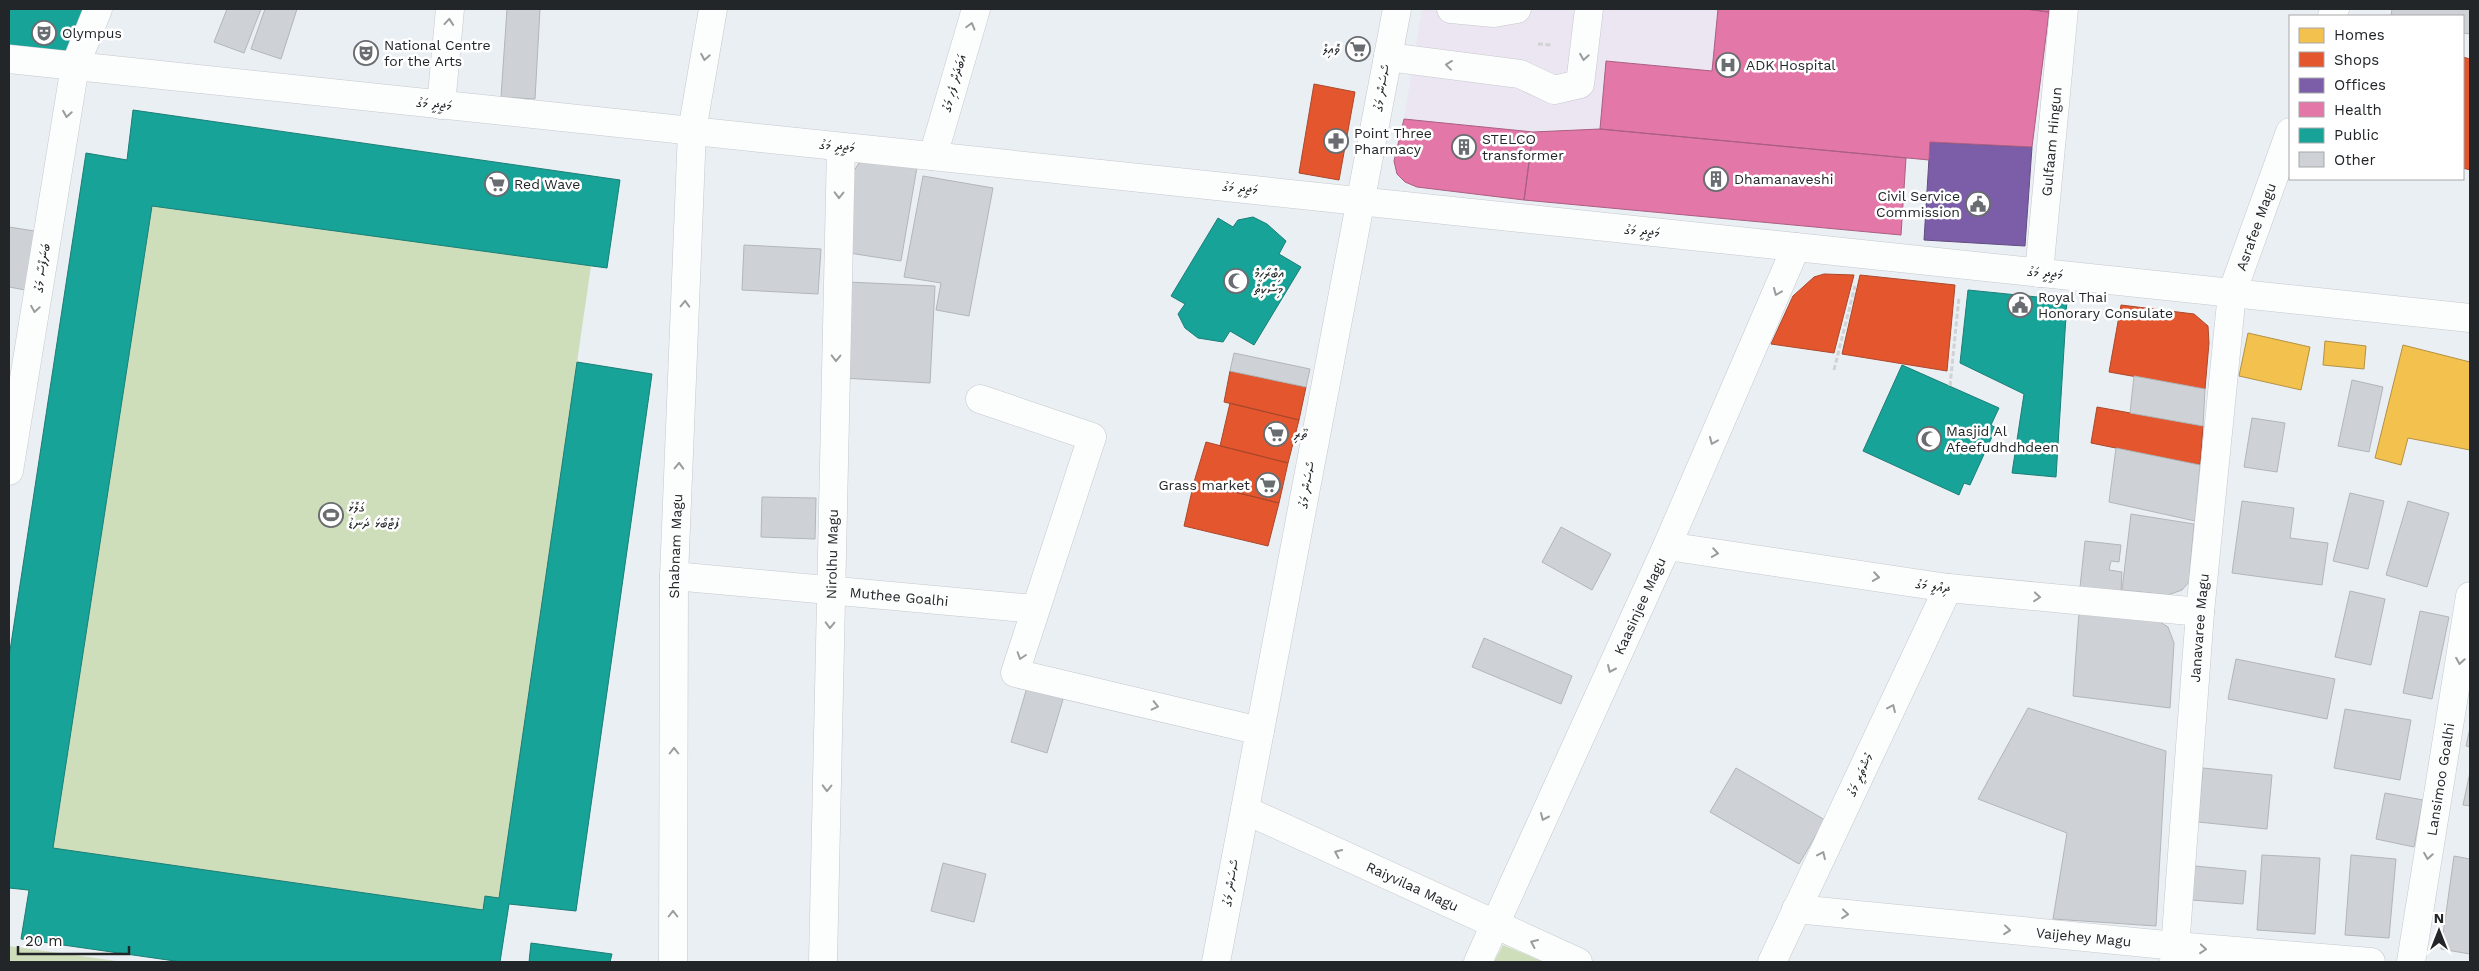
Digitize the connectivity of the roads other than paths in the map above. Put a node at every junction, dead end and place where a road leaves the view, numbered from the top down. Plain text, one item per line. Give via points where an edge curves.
1 (98, 9) edge
2 (450, 9) edge
3 (713, 9) edge
4 (976, 9) edge
5 (1397, 9) edge
6 (1451, 9) edge
7 (1517, 9) edge
8 (1589, 9) edge
9 (2064, 9) edge
10 (1388, 57) junction
11 (9, 59) edge
12 (75, 66) junction
13 (441, 105) junction
14 (692, 130) junction
15 (2289, 135) edge
16 (840, 146) junction
17 (933, 156) junction
18 (1361, 201) junction
19 (1796, 247) junction
20 (2039, 273) junction
21 (2232, 293) junction
22 (2470, 318) edge
23 (980, 399) dead end
24 (9, 471) edge
25 (1667, 546) junction
26 (674, 576) junction
27 (1948, 588) junction
28 (831, 589) junction
29 (2470, 596) edge
30 (1035, 609) junction
31 (2200, 612) junction
32 (1260, 731) junction
33 (1245, 810) junction
34 (1796, 909) junction
35 (1494, 925) junction
36 (2175, 954) edge
37 (673, 962) edge
38 (824, 962) edge
39 (1216, 962) edge
40 (1478, 962) edge
41 (1578, 962) edge
42 (1772, 962) edge
43 (2371, 962) edge
44 (2411, 962) edge

1 - 12 street, ބަނަފްސާ މަގު
13 -> 2 street
3 -> 14 street, Shabnam Magu
17 -> 4 street, އަބަދަށް ފެހި މަގު
5 - 10 street, ސޯސަން މަގު
6 - 7 street via 1494,14
8 -> 10 street via 1580,84 1554,90 1520,74
9 - 20 street, Gulfaam Hingun
10 - 18 street, ސޯސަން މަގު
11 - 12 street, މަޖީދީ މަގު
12 - 13 street, މަޖީދީ މަގު
12 -> 24 street, ބަނަފްސާ މަގު
13 - 14 street, މަޖީދީ މަގު
14 - 16 street, މަޖީދީ މަގު
26 -> 14 street, Shabnam Magu
15 - 21 street, Asrafee Magu
16 - 17 street, މަޖީދީ މަގު
16 -> 28 street, Nirolhu Magu
17 - 18 street, މަޖީދީ މަގު
18 - 19 street, މަޖީދީ މަގު
18 - 32 street, ސޯސަން މަގު
19 - 20 street, މަޖީދީ މަގު
19 -> 25 street, Kaasinjee Magu
20 - 21 street, މަޖީދީ މަގު
21 - 22 street, މަޖީދީ މަގު
21 - 31 street, Janavaree Magu
23 - 30 street via 1092,437
25 -> 27 street, ދިއްލީ މަގު
25 -> 35 street, Kaasinjee Magu
26 - 28 street, Muthee Goalhi
37 -> 26 street, Shabnam Magu
27 -> 31 street, ދިއްލީ މަގު
34 -> 27 street, މުޝްތަރީ މަގު
28 - 30 street, Muthee Goalhi
28 -> 38 street, Nirolhu Magu
29 -> 44 street, Lansimoo Goalhi
30 -> 32 street via 1015,673
31 - 36 street, Janavaree Magu
32 - 33 street, ސޯސަން މަގު
35 -> 33 street, Raiyvilaa Magu
33 - 39 street, ސޯސަން މަގު
34 -> 36 street, Vaijehey Magu
34 - 42 street, މުޝްތަރީ މަގު
35 - 40 street, Kaasinjee Magu
41 -> 35 street, Raiyvilaa Magu
36 -> 43 street, Vaijehey Magu

